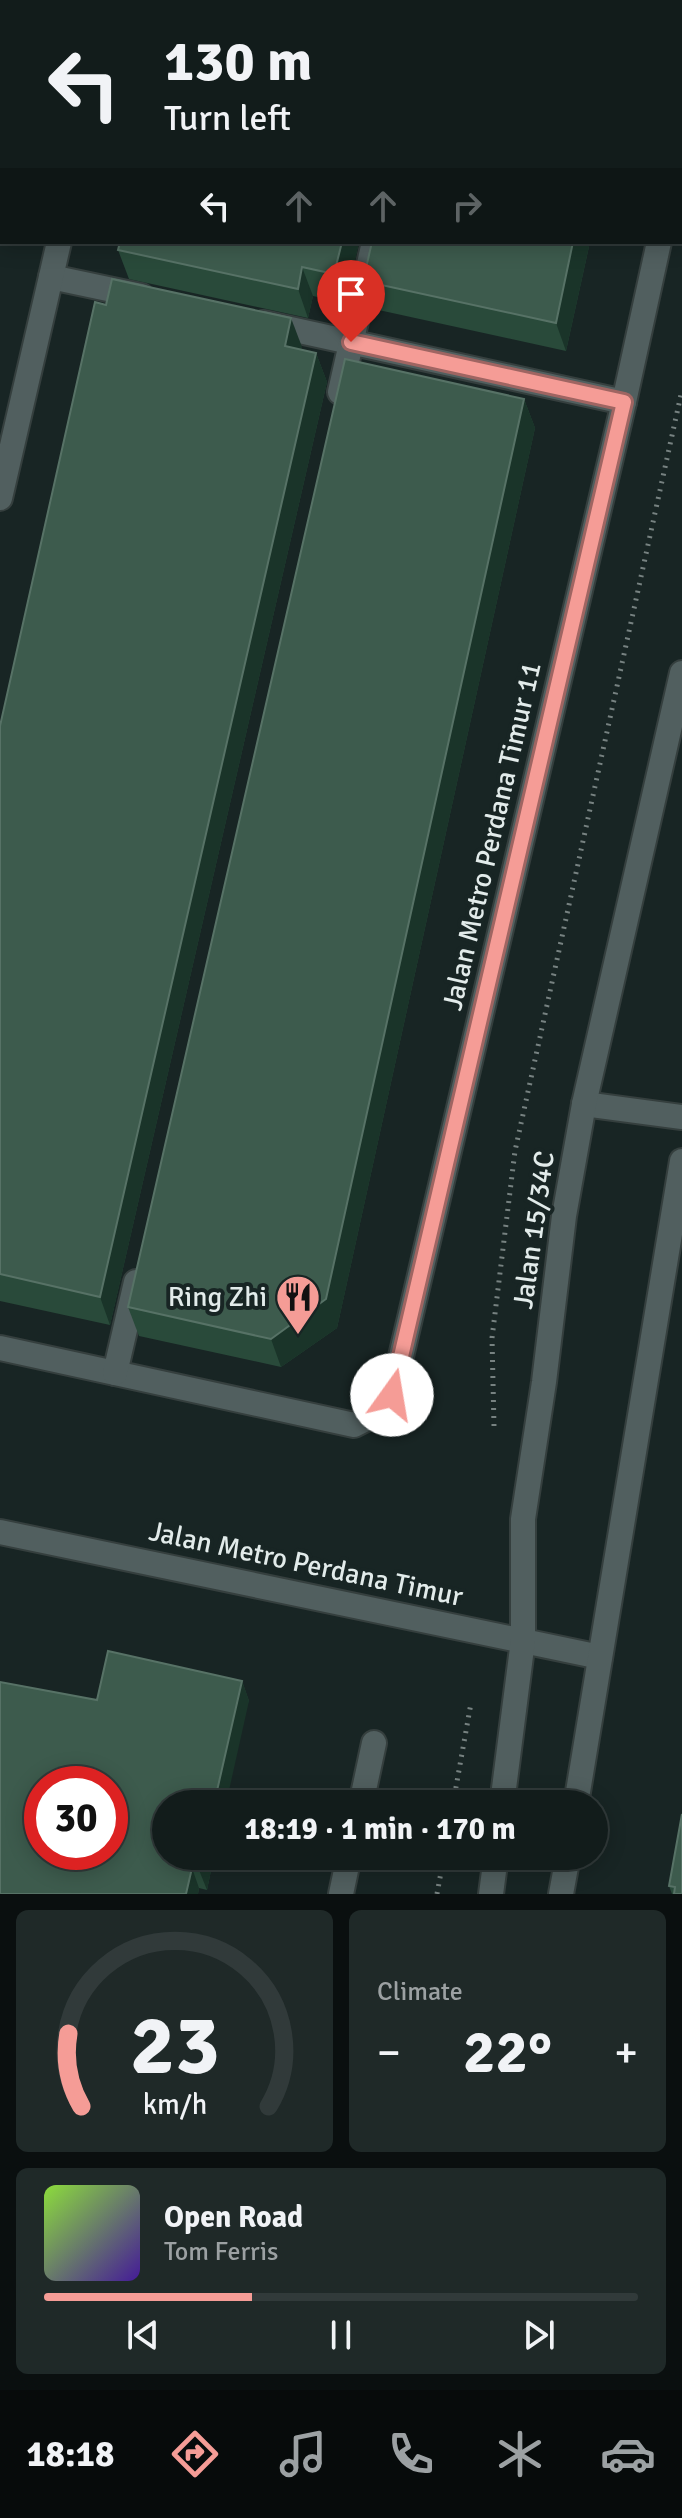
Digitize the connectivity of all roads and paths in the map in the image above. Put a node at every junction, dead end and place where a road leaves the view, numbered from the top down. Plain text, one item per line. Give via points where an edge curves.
1 (59, 244) edge
2 (374, 244) edge
3 (659, 244) edge
4 (51, 277) junction
5 (171, 303) edge
6 (246, 319) edge
7 (351, 342) junction
8 (624, 402) junction
9 (334, 419) edge
10 (0, 498) edge
11 (682, 673) edge
12 (584, 1104) junction
13 (682, 1117) edge
14 (682, 1161) edge
15 (140, 1265) edge
16 (0, 1348) edge
17 (115, 1373) junction
18 (0, 1532) edge
19 (523, 1640) junction
20 (600, 1657) junction
21 (374, 1743) dead end
22 (364, 1790) edge
23 (504, 1790) edge
24 (578, 1790) edge
25 (346, 1870) edge
26 (441, 1870) edge
27 (494, 1870) edge
28 (565, 1870) edge
29 (341, 1894) edge
30 (437, 1894) edge
31 (491, 1894) edge
32 (561, 1894) edge

1 - 4 street
2 - 7 street
3 - 8 street, Jalan Metro Perdana Timur 11
4 - 5 street
4 - 10 street
6 - 7 street
7 - 8 street
7 - 9 street
8 - 17 street, Jalan Metro Perdana Timur 11 via 392,1395 376,1414 354,1425
11 - 12 street, Jalan 15/34C
12 - 13 street
12 - 19 street, Jalan 15/34C via 523,1519
14 - 20 street
15 - 17 street
16 - 17 street
18 - 19 street, Jalan Metro Perdana Timur
19 - 20 street, Jalan Metro Perdana Timur
19 - 23 street, Jalan 15/34C
20 - 24 street
21 - 22 street
25 - 29 street
26 - 30 path
27 - 31 street
28 - 32 street

